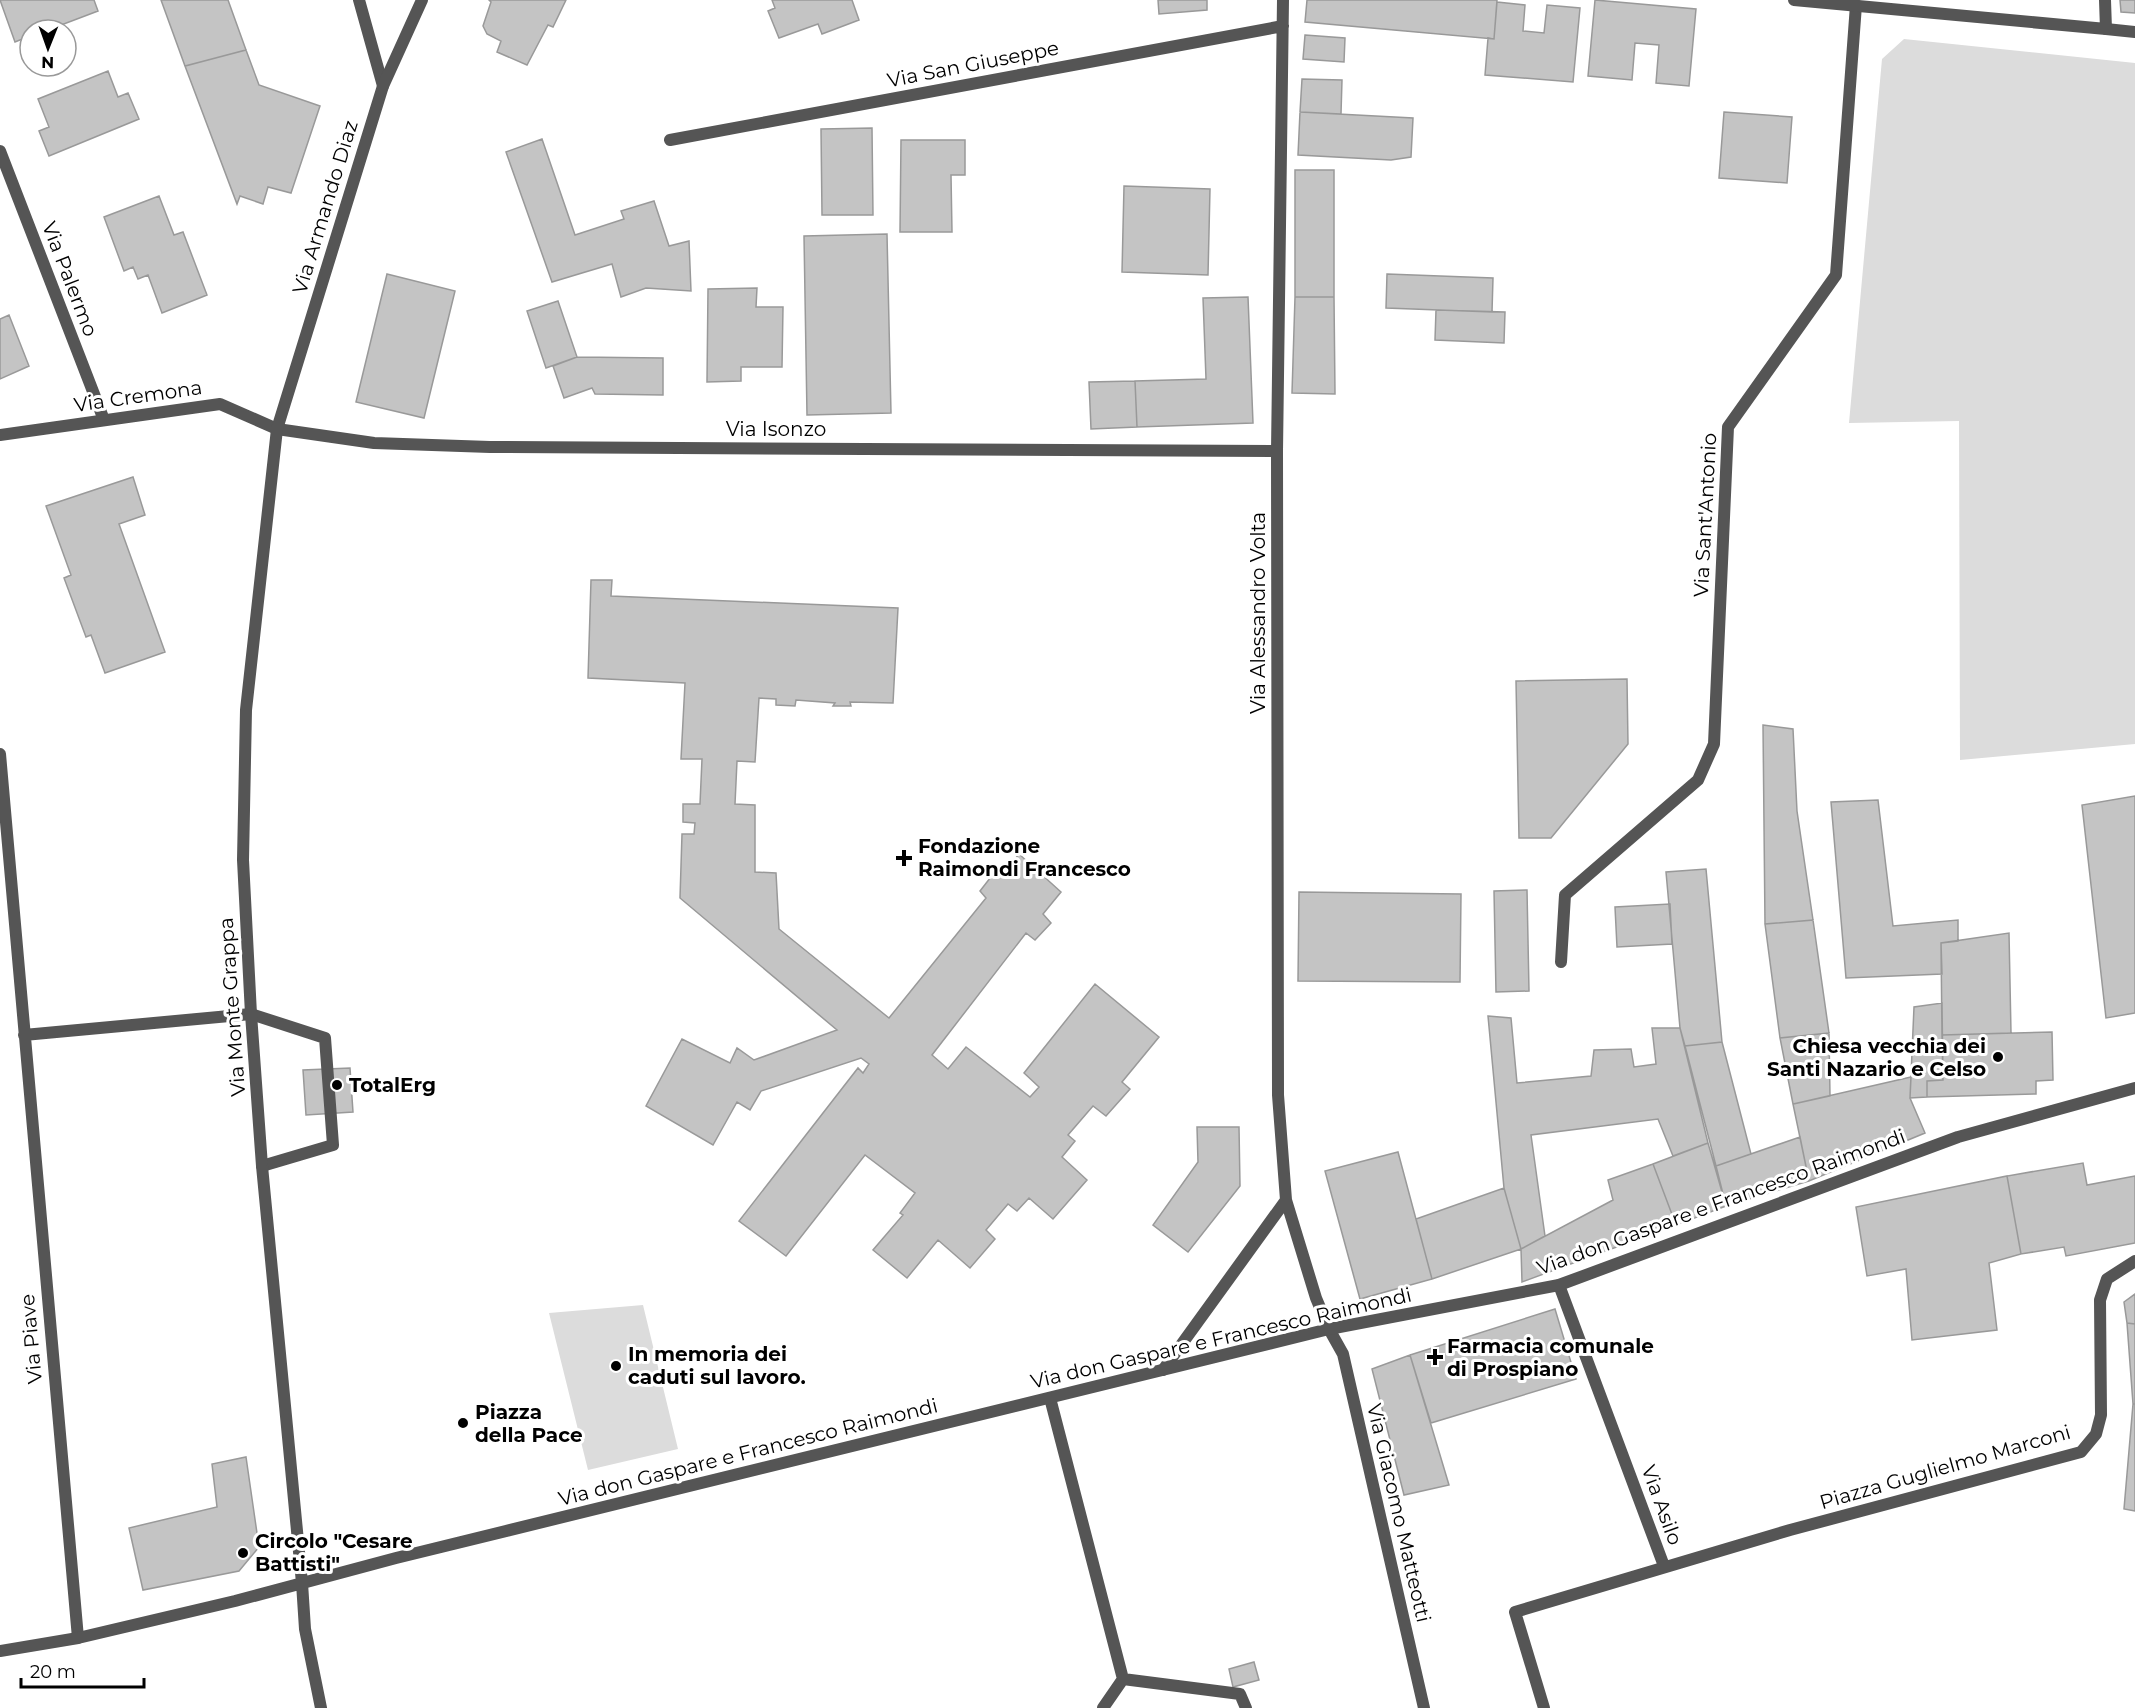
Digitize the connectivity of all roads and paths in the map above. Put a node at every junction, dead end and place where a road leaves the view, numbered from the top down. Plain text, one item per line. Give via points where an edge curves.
1 (359, 0) edge
2 (1283, 0) edge
3 (1794, 0) edge
4 (2104, 0) edge
5 (420, 1) edge
6 (1856, 4) junction
7 (1283, 26) junction
8 (2106, 29) junction
9 (2135, 32) edge
10 (383, 86) junction
11 (670, 140) dead end
12 (0, 151) edge
13 (104, 420) junction
14 (277, 429) junction
15 (0, 435) edge
16 (1277, 451) junction
17 (0, 754) edge
18 (1561, 962) dead end
19 (251, 1014) junction
20 (24, 1035) junction
21 (2135, 1088) edge
22 (262, 1166) junction
23 (1286, 1200) junction
24 (2135, 1262) edge
25 (1559, 1285) junction
26 (1329, 1329) junction
27 (1163, 1370) junction
28 (1050, 1398) junction
29 (1664, 1566) junction
30 (302, 1583) junction
31 (78, 1638) junction
32 (0, 1651) edge
33 (1123, 1679) junction
34 (321, 1708) edge
35 (1104, 1708) edge
36 (1246, 1708) edge
37 (1424, 1708) edge
38 (1544, 1708) edge

1 - 10 street
2 - 7 street, Via Alessandro Volta
3 - 6 street
4 - 8 street
5 - 10 street, Via Armando Diaz
6 - 8 street
6 - 18 street, Via Sant'Antonio via 1836,275 1728,427 1714,744 1698,780 1565,896
7 - 11 street, Via San Giuseppe
7 - 16 street, Via Alessandro Volta
8 - 9 street
10 - 14 street, Via Armando Diaz
12 - 13 street, Via Palermo
13 - 14 street, Via Cremona via 220,404
13 - 15 street, Via Cremona
14 - 16 street, Via Isonzo via 374,443 490,447
14 - 19 street, Via Monte Grappa via 246,710 243,860
16 - 23 street, Via Alessandro Volta via 1278,1095
17 - 20 street, Via Piave
19 - 20 street
19 - 22 street, Via Monte Grappa
19 - 22 street via 325,1038 327,1062 333,1145
20 - 31 street, Via Piave
21 - 25 street, Via don Gaspare e Francesco Raimondi via 1958,1137
22 - 30 street, Via Monte Grappa
23 - 26 street, Via Alessandro Volta
23 - 27 street
24 - 29 street, Piazza Guglielmo Marconi via 2107,1280 2100,1300 2101,1415 2096,1434 2081,1452
25 - 26 street, Via don Gaspare e Francesco Raimondi
25 - 29 street, Via Asilo
26 - 27 street, Via don Gaspare e Francesco Raimondi
26 - 37 street, Via Giacomo Matteotti via 1343,1354
27 - 28 street, Via don Gaspare e Francesco Raimondi
28 - 30 street, Via don Gaspare e Francesco Raimondi
28 - 33 street
29 - 38 street, Via Asilo via 1515,1612
30 - 31 street, Via don Gaspare e Francesco Raimondi
30 - 34 street, Via Monte Grappa via 305,1629
31 - 32 street, Via don Gaspare e Francesco Raimondi
33 - 35 street
33 - 36 street via 1240,1694

